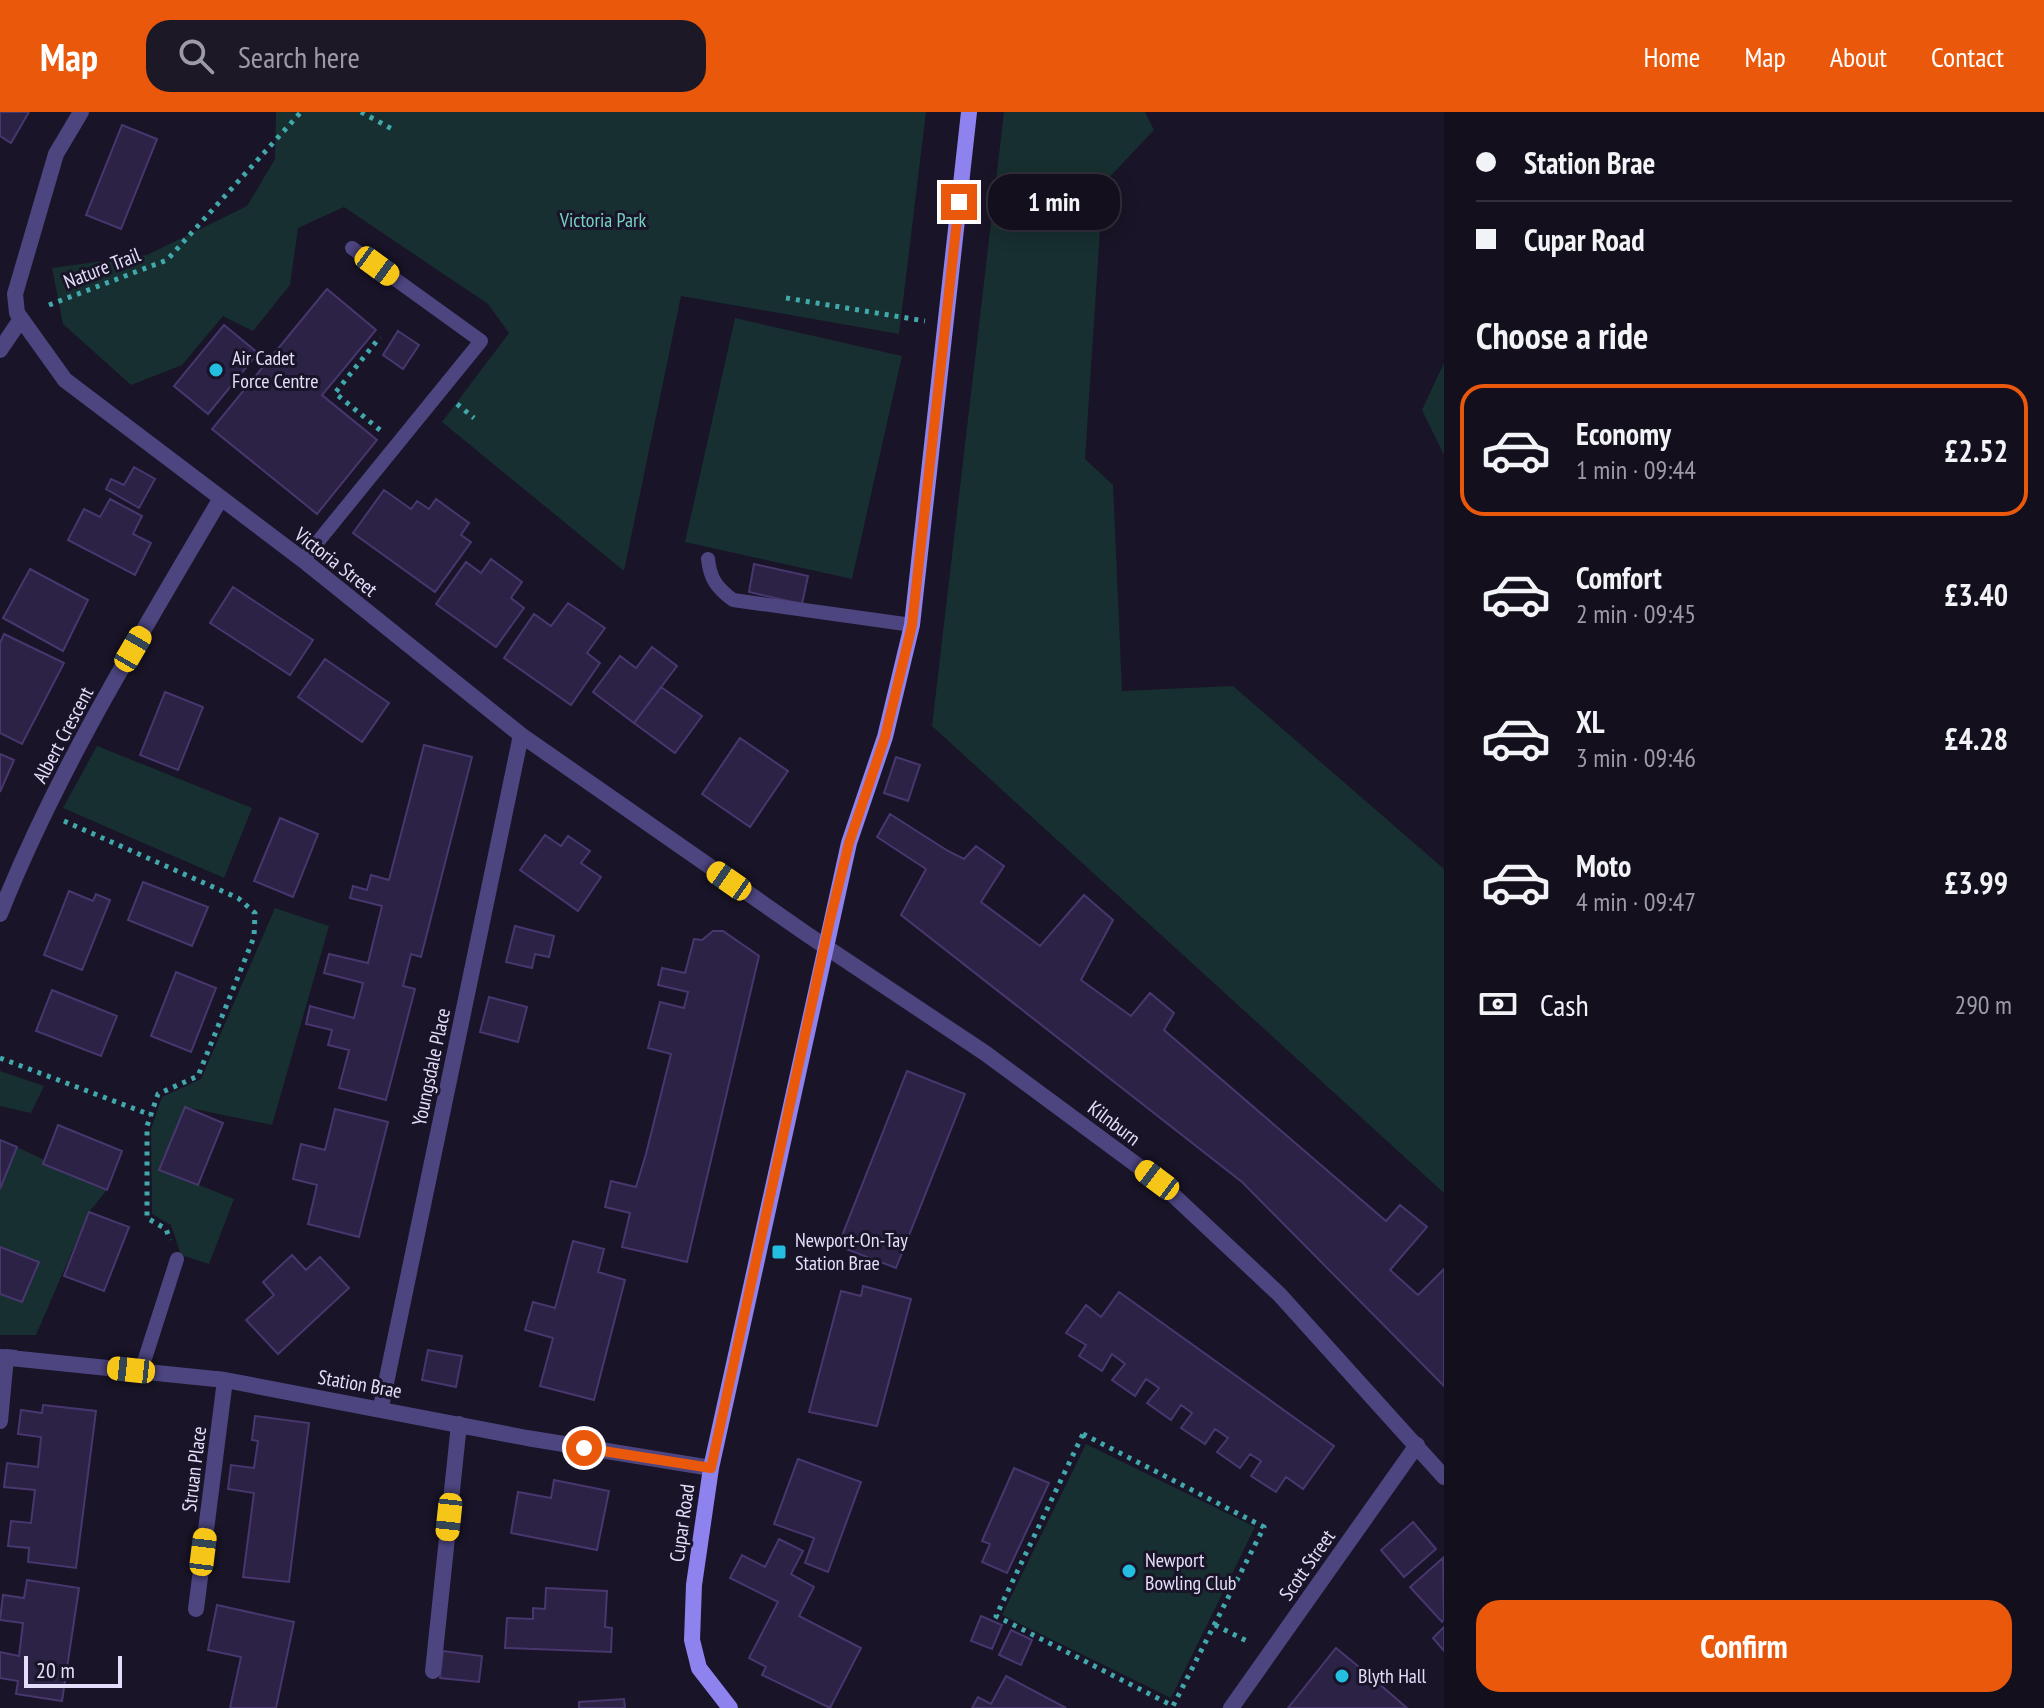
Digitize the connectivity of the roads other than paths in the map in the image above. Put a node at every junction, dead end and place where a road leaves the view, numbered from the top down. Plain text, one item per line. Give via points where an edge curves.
1 (81, 112) edge
2 (969, 112) edge
3 (352, 248) dead end
4 (21, 319) junction
5 (2, 343) edge
6 (221, 498) junction
7 (708, 559) dead end
8 (303, 560) junction
9 (912, 625) junction
10 (521, 735) junction
11 (0, 914) edge
12 (824, 946) junction
13 (177, 1259) road end
14 (3, 1357) edge
15 (141, 1371) junction
16 (225, 1380) junction
17 (381, 1407) junction
18 (0, 1421) edge
19 (459, 1424) junction
20 (1417, 1445) junction
21 (711, 1468) junction
22 (1444, 1477) edge
23 (196, 1609) dead end
24 (433, 1671) dead end
25 (723, 1705) edge
26 (1231, 1708) edge

1 - 4 street via 56,154 19,280 15,294
2 - 9 main road, Cupar Road
3 - 8 lane via 481,341
4 - 5 street
4 - 6 street, Victoria Street via 65,380
6 - 8 street, Victoria Street
6 - 11 street, Albert Crescent via 104,699
7 - 9 lane via 714,582 733,600
8 - 10 street, Victoria Street
9 - 12 main road, Cupar Road
10 - 12 street, Victoria Street
10 - 17 street, Youngsdale Place
12 - 20 street, Kilnburn via 985,1053 1157,1180 1279,1294
12 - 21 main road, Cupar Road
13 - 15 lane
14 - 15 street, Station Brae
14 - 16 street
14 - 18 street
15 - 16 street, Station Brae
16 - 17 street, Station Brae
16 - 23 street, Struan Place
17 - 19 street, Station Brae
19 - 21 street, Station Brae
19 - 24 street
20 - 22 street, Kilnburn
20 - 26 street, Scott Street
21 - 25 main road, Cupar Road via 694,1585 692,1640 699,1668

